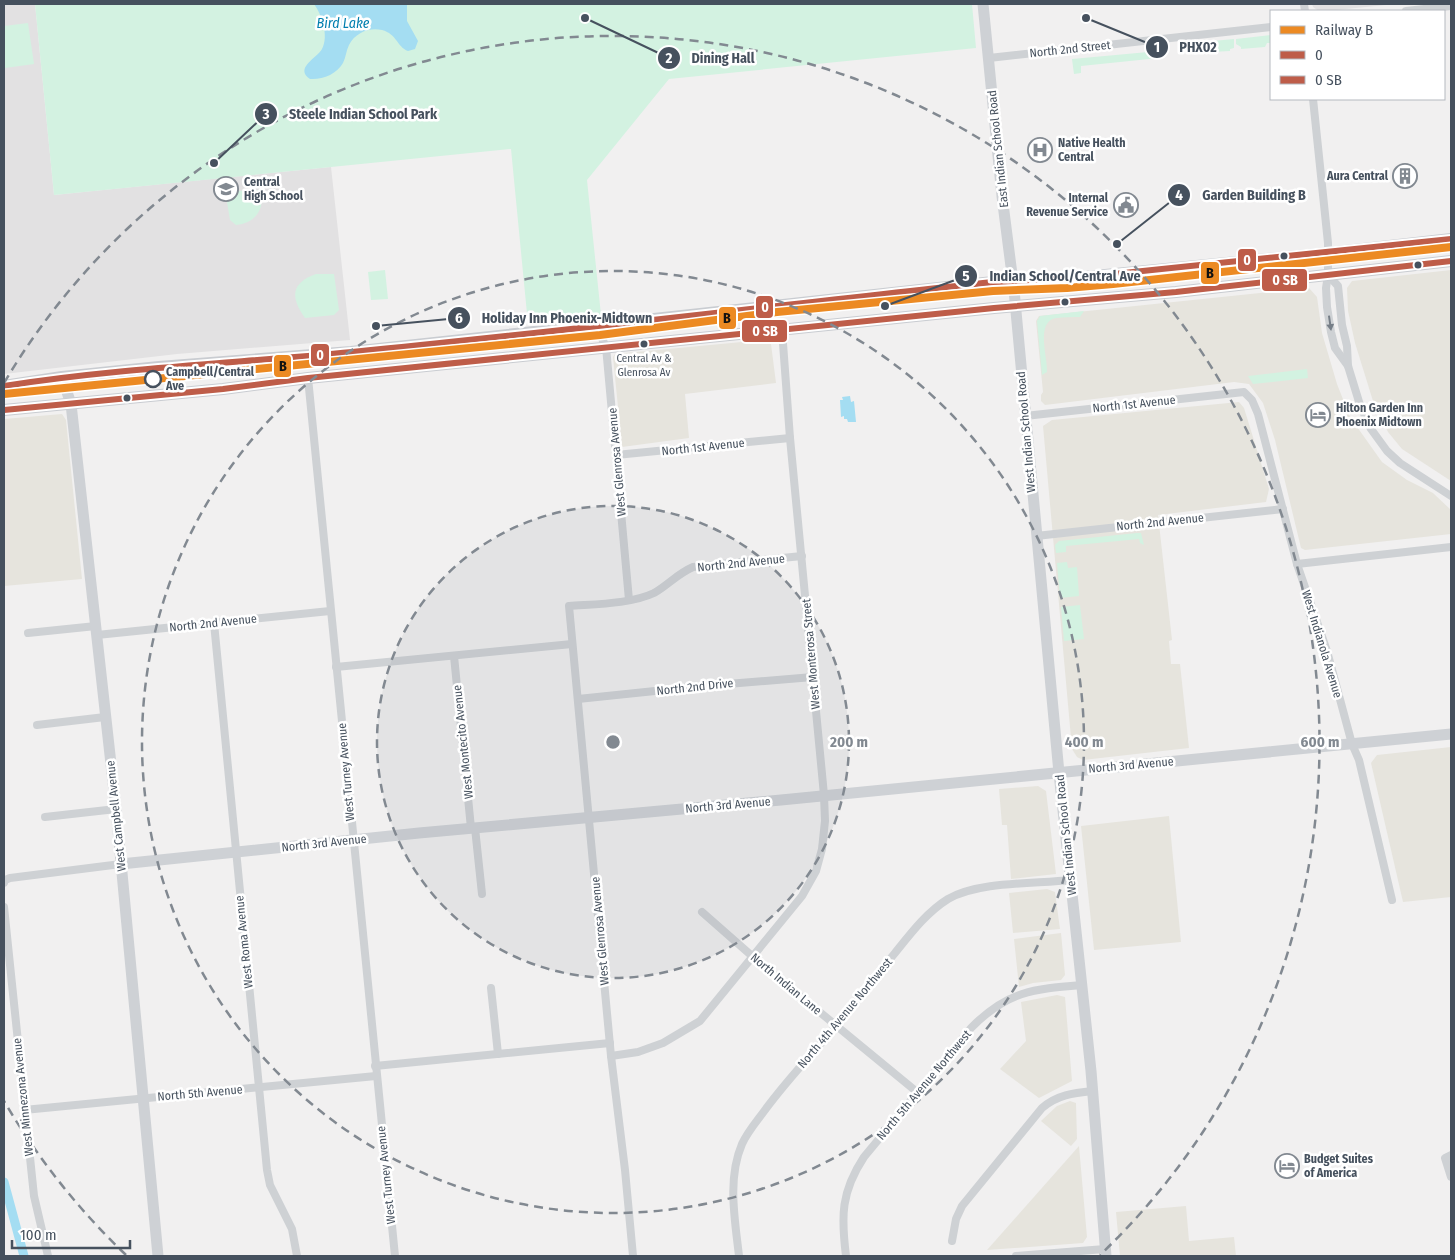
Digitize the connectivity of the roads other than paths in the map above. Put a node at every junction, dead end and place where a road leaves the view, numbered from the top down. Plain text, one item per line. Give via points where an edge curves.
1 (983, 4) edge
2 (1451, 6) edge
3 (1415, 10) edge
4 (1270, 27) edge
5 (989, 58) junction
6 (1313, 100) edge
7 (1451, 239) edge
8 (1328, 257) junction
9 (1451, 261) edge
10 (1328, 275) junction
11 (1013, 280) junction
12 (1014, 300) junction
13 (596, 326) junction
14 (782, 330) junction
15 (606, 347) junction
16 (1348, 366) junction
17 (62, 377) junction
18 (308, 378) junction
19 (4, 386) edge
20 (1244, 392) joint
21 (71, 404) junction
22 (4, 410) edge
23 (1025, 416) junction
24 (790, 438) junction
25 (616, 455) junction
26 (1451, 496) edge
27 (1283, 509) junction
28 (1036, 536) junction
29 (1451, 547) edge
30 (802, 556) junction
31 (1297, 564) junction
32 (629, 600) junction
33 (568, 606) joint
34 (330, 611) junction
35 (214, 623) junction
36 (96, 630) junction
37 (28, 633) dead end
38 (572, 644) junction
39 (454, 656) junction
40 (336, 667) junction
41 (813, 677) junction
42 (578, 699) junction
43 (105, 718) junction
44 (36, 725) dead end
45 (1451, 734) edge
46 (1352, 744) junction
47 (1059, 773) junction
48 (824, 795) junction
49 (116, 809) junction
50 (44, 817) dead end
51 (589, 818) junction
52 (473, 828) junction
53 (352, 840) junction
54 (236, 851) junction
55 (121, 864) junction
56 (1071, 880) junction
57 (4, 882) edge
58 (482, 894) dead end
59 (1392, 900) dead end
60 (4, 907) edge
61 (702, 912) dead end
62 (753, 956) junction
63 (1082, 985) junction
64 (491, 988) dead end
65 (836, 1025) junction
66 (610, 1043) junction
67 (498, 1054) junction
68 (611, 1056) junction
69 (375, 1066) junction
70 (376, 1076) junction
71 (258, 1088) junction
72 (1093, 1091) junction
73 (917, 1092) junction
74 (142, 1098) junction
75 (24, 1110) junction
76 (1448, 1156) edge
77 (1451, 1177) edge
78 (952, 1241) dead end
79 (1105, 1253) edge
80 (48, 1256) edge
81 (158, 1256) edge
82 (297, 1256) edge
83 (395, 1256) edge
84 (633, 1256) edge
85 (739, 1256) edge
86 (846, 1256) edge
87 (1016, 1256) edge

1 - 5 street, East Indian School Road
2 - 3 street
4 - 5 street, North 2nd Street
5 - 11 street, East Indian School Road
6 - 8 street
7 - 8 main road
8 - 10 street
8 - 11 main road
9 - 10 main road
10 - 12 main road via 1176,292
10 - 16 street via 1338,286
10 -> 16 street via 1326,288 1331,332 1335,348
11 - 12 street, East Indian School Road
11 - 13 main road
12 - 14 main road
12 - 23 street, West Indian School Road
13 - 15 street, West Glenrosa Avenue
13 - 17 main road via 351,352
14 - 15 main road
14 - 24 street, West Monterosa Street
15 - 18 main road
15 - 25 street, West Glenrosa Avenue
16 - 26 street via 1364,416 1387,451
17 - 19 main road
17 - 21 street, West Campbell Avenue
18 - 21 main road
18 - 34 street, West Turney Avenue
20 - 23 street, North 1st Avenue
20 - 27 street, West Indianola Avenue via 1254,403
21 - 22 main road
21 - 36 street, West Campbell Avenue
23 - 28 street, West Indian School Road
24 - 25 street, North 1st Avenue
24 - 30 street, West Monterosa Street
25 - 32 street, West Glenrosa Avenue
27 - 28 street, North 2nd Avenue
27 - 31 street, West Indianola Avenue
28 - 47 street, West Indian School Road
29 - 31 street
30 - 32 street, North 2nd Avenue via 693,567 654,592
30 - 41 street, West Monterosa Street
31 - 46 street, West Indianola Avenue via 1327,651
32 - 33 street, North 2nd Avenue
33 - 38 street, West Glenrosa Avenue
34 - 35 street, North 2nd Avenue
34 - 40 street, West Turney Avenue
35 - 36 street, North 2nd Avenue
35 - 54 street, West Roma Avenue
36 - 37 street, North 2nd Avenue
36 - 43 street, West Campbell Avenue
38 - 39 street
38 - 42 street, West Glenrosa Avenue
39 - 40 street
39 - 52 street, West Montecito Avenue
40 - 53 street, West Turney Avenue
41 - 42 street, North 2nd Drive
41 - 48 street, West Monterosa Street
42 - 51 street, West Glenrosa Avenue
43 - 44 street
43 - 49 street, West Campbell Avenue
45 - 46 street, North 3rd Avenue
46 - 47 street, North 3rd Avenue
46 - 59 street, West Indianola Avenue via 1360,760
47 - 48 street, North 3rd Avenue
47 - 56 street, West Indian School Road
48 - 51 street, North 3rd Avenue
48 - 62 street, West Monterosa Street via 825,833 816,870 802,896
49 - 50 street
49 - 55 street, West Campbell Avenue
51 - 52 street, North 3rd Avenue
51 - 66 street, West Glenrosa Avenue
52 - 53 street, North 3rd Avenue
52 - 58 street, West Montecito Avenue
53 - 54 street, North 3rd Avenue
53 - 69 street, West Turney Avenue
54 - 55 street, North 3rd Avenue
54 - 71 street, West Roma Avenue
55 - 57 street, North 3rd Avenue via 10,878
55 - 74 street, West Campbell Avenue
56 - 63 street, West Indian School Road
56 - 65 street, North 4th Avenue Northwest via 974,889 949,899 918,925
60 - 75 street, West Minnezona Avenue
61 - 62 street, North Indian Lane
62 - 65 street, North Indian Lane
62 - 68 street, West Monterosa Street via 700,1021 663,1043 638,1052
63 - 72 street, West Indian School Road
63 - 73 street, North 5th Avenue Northwest via 1022,993 991,1009
64 - 67 street
65 - 73 street, North Indian Lane
65 - 85 street, North 4th Avenue Northwest via 777,1094 742,1145 734,1181
66 - 67 street
66 - 68 street, West Glenrosa Avenue
67 - 69 street
68 - 84 street, West Glenrosa Avenue
69 - 70 street, West Turney Avenue
70 - 71 street, North 5th Avenue
70 - 83 street, West Turney Avenue
71 - 74 street, North 5th Avenue
71 - 82 street, West Roma Avenue via 270,1185 292,1229
72 - 78 street via 1059,1096 1042,1108 962,1206
72 - 79 street, West Indian School Road
73 - 86 street, North 5th Avenue Northwest via 857,1167 844,1199
74 - 75 street, North 5th Avenue
74 - 81 street, West Campbell Avenue
75 - 80 street, West Minnezona Avenue via 34,1196
76 - 77 street
79 - 87 street

